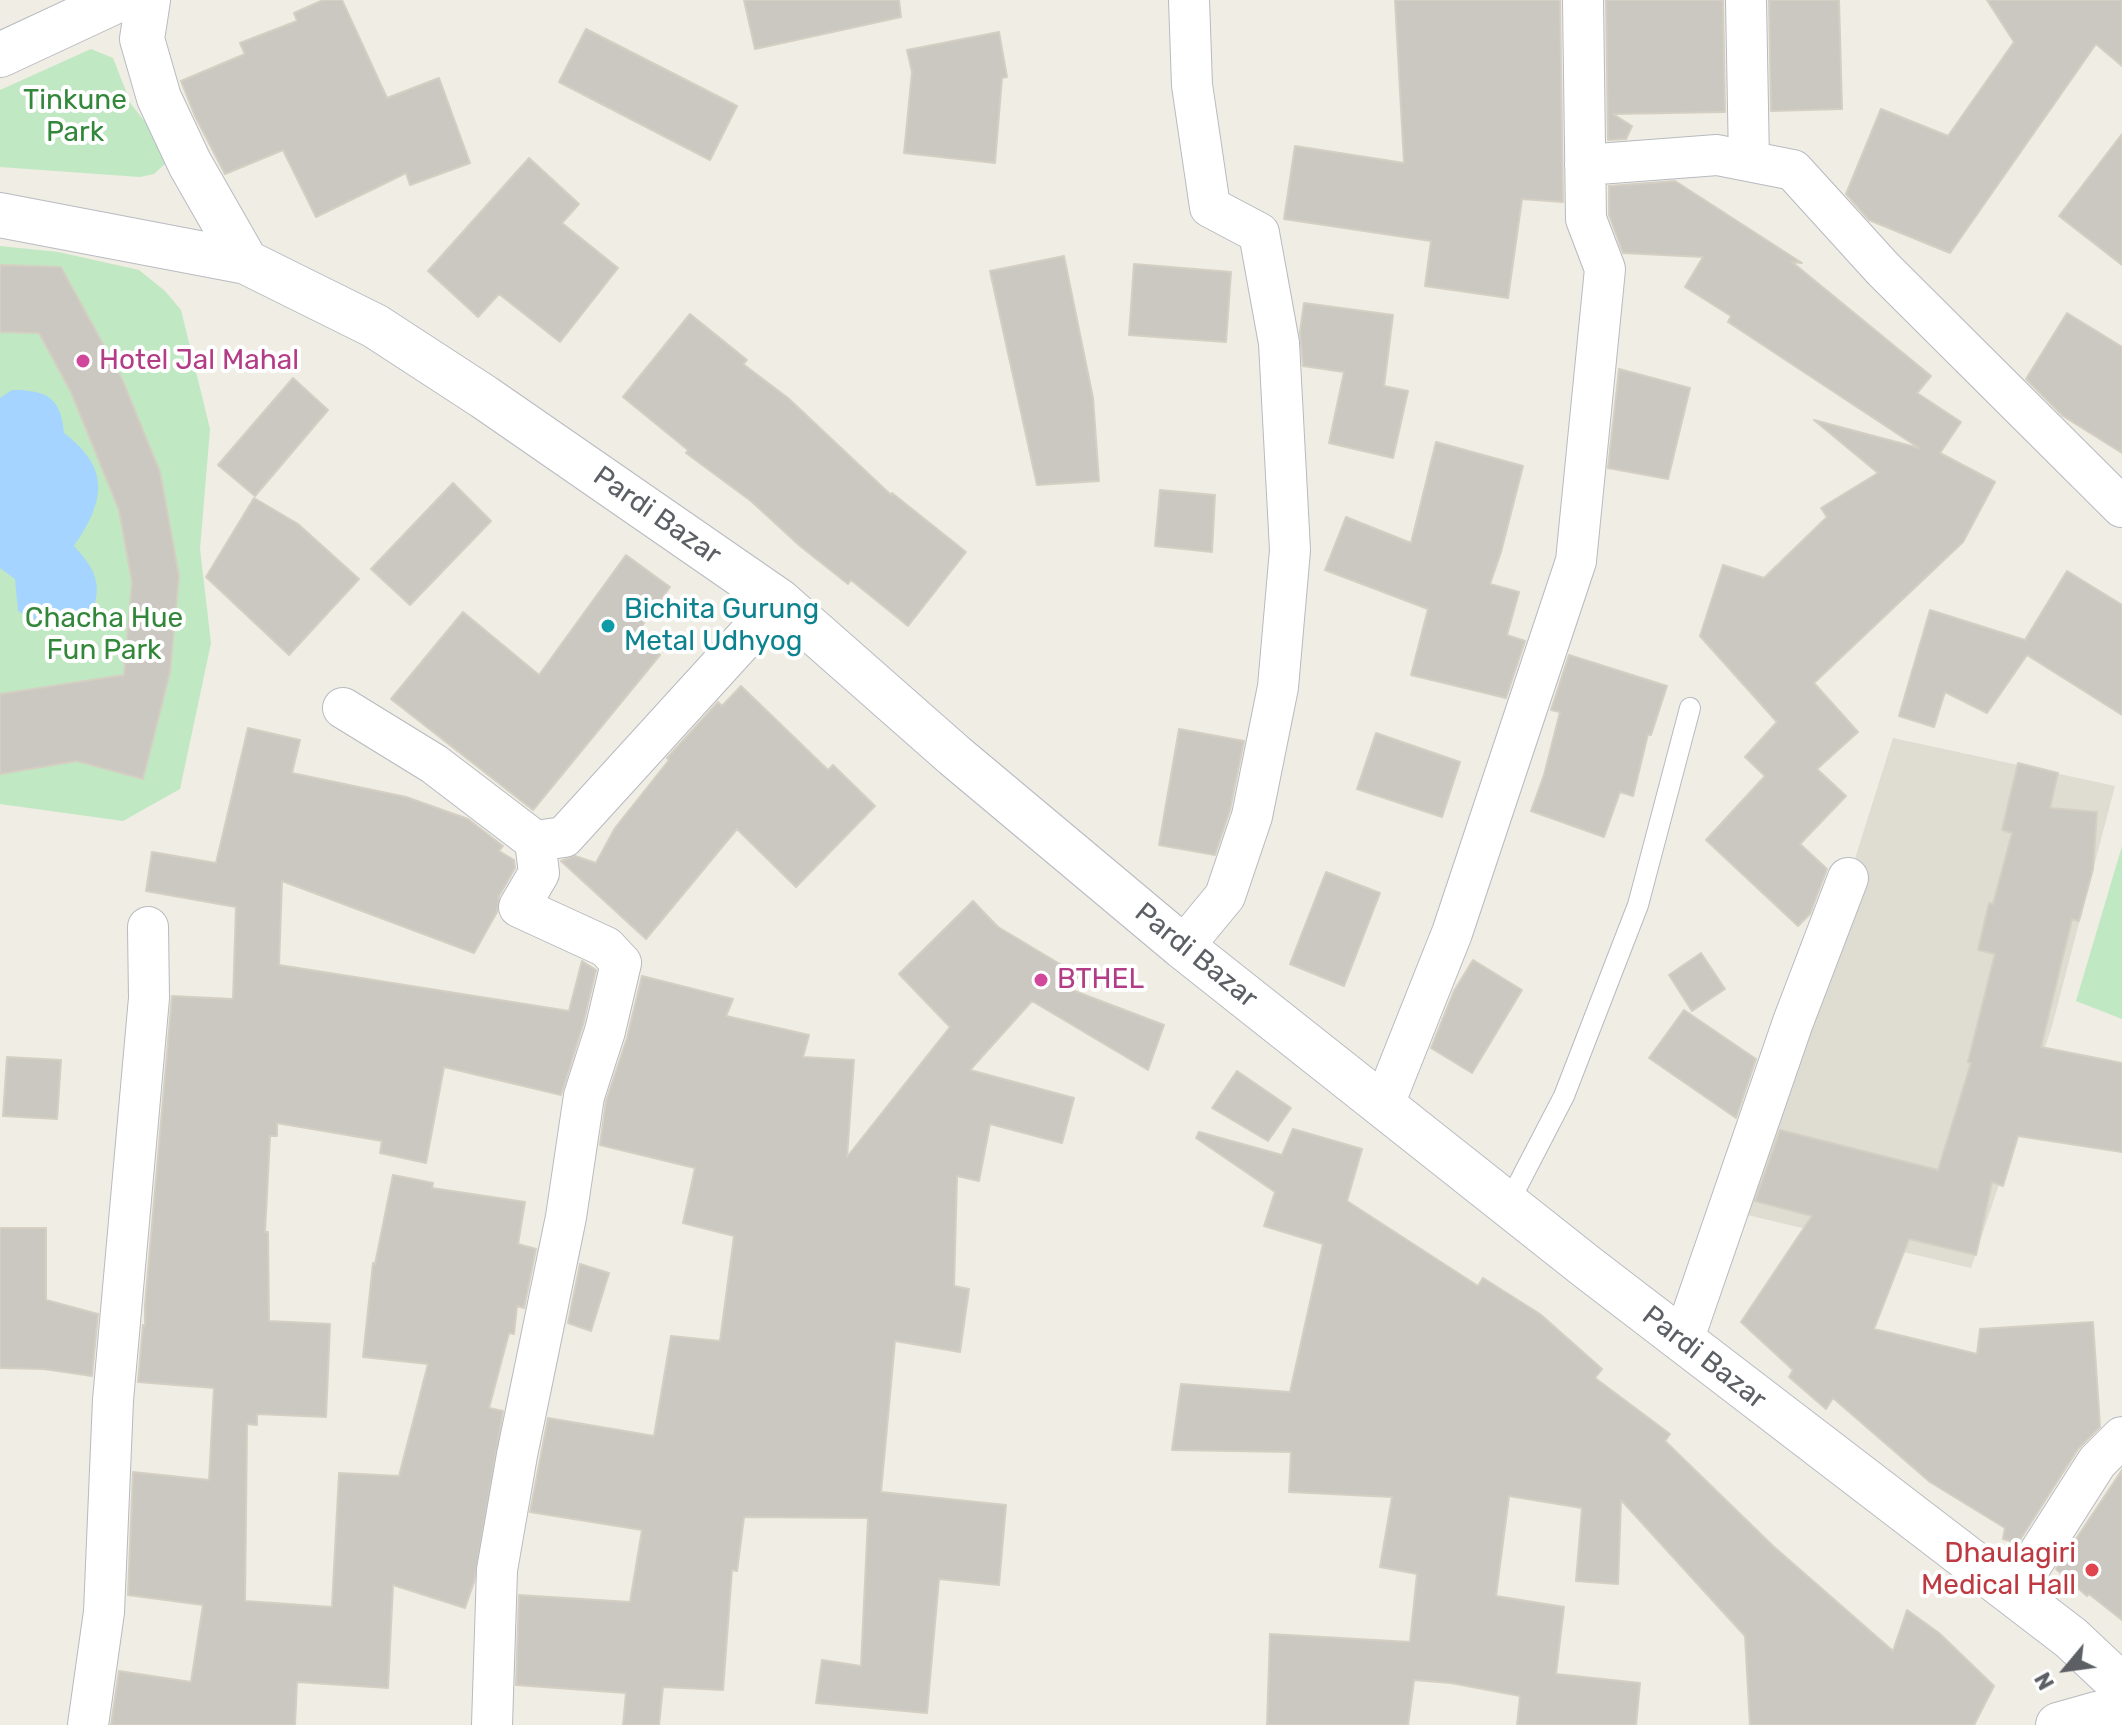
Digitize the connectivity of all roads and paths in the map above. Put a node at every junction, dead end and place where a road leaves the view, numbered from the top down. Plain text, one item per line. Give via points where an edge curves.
1 (118, 0) edge
2 (148, 0) edge
3 (1189, 0) edge
4 (1583, 0) edge
5 (1746, 0) edge
6 (0, 55) edge
7 (1749, 161) junction
8 (1585, 165) junction
9 (0, 215) edge
10 (246, 262) junction
11 (2122, 507) edge
12 (779, 601) junction
13 (343, 708) dead end
14 (1690, 708) dead end
15 (535, 841) junction
16 (1848, 878) dead end
17 (148, 927) dead end
18 (1183, 947) junction
19 (1384, 1104) junction
20 (1508, 1204) junction
21 (1683, 1341) junction
22 (2122, 1437) edge
23 (2013, 1594) junction
24 (2122, 1686) edge
25 (2122, 1712) edge
26 (88, 1725) edge
27 (492, 1725) edge
28 (2058, 1725) edge

1 - 6 main road
2 - 10 main road via 142,39 159,98
3 - 18 street via 1192,85 1210,207 1259,233 1262,247 1279,343 1290,550 1278,687 1252,816 1225,896
4 - 8 street
5 - 7 street
7 - 8 street via 1717,155
7 - 11 street via 1793,170 1883,269
8 - 19 street via 1586,219 1605,269 1576,561 1452,933
9 - 10 main road, Pardi Bazar
10 - 12 main road, Pardi Bazar via 375,326
12 - 15 street via 564,837
12 - 18 main road, Pardi Bazar
13 - 15 street via 434,764
14 - 20 lane via 1638,905 1564,1096
15 - 27 street via 539,873 519,907 606,947 621,963 584,1096 566,1217 497,1570
16 - 21 street
17 - 26 street via 149,998 113,1400 104,1612
18 - 19 main road, Pardi Bazar
19 - 20 main road, Pardi Bazar
20 - 21 main road, Pardi Bazar
21 - 23 main road, Pardi Bazar
22 - 23 street via 2097,1462
23 - 24 main road, Pardi Bazar
25 - 28 main road

